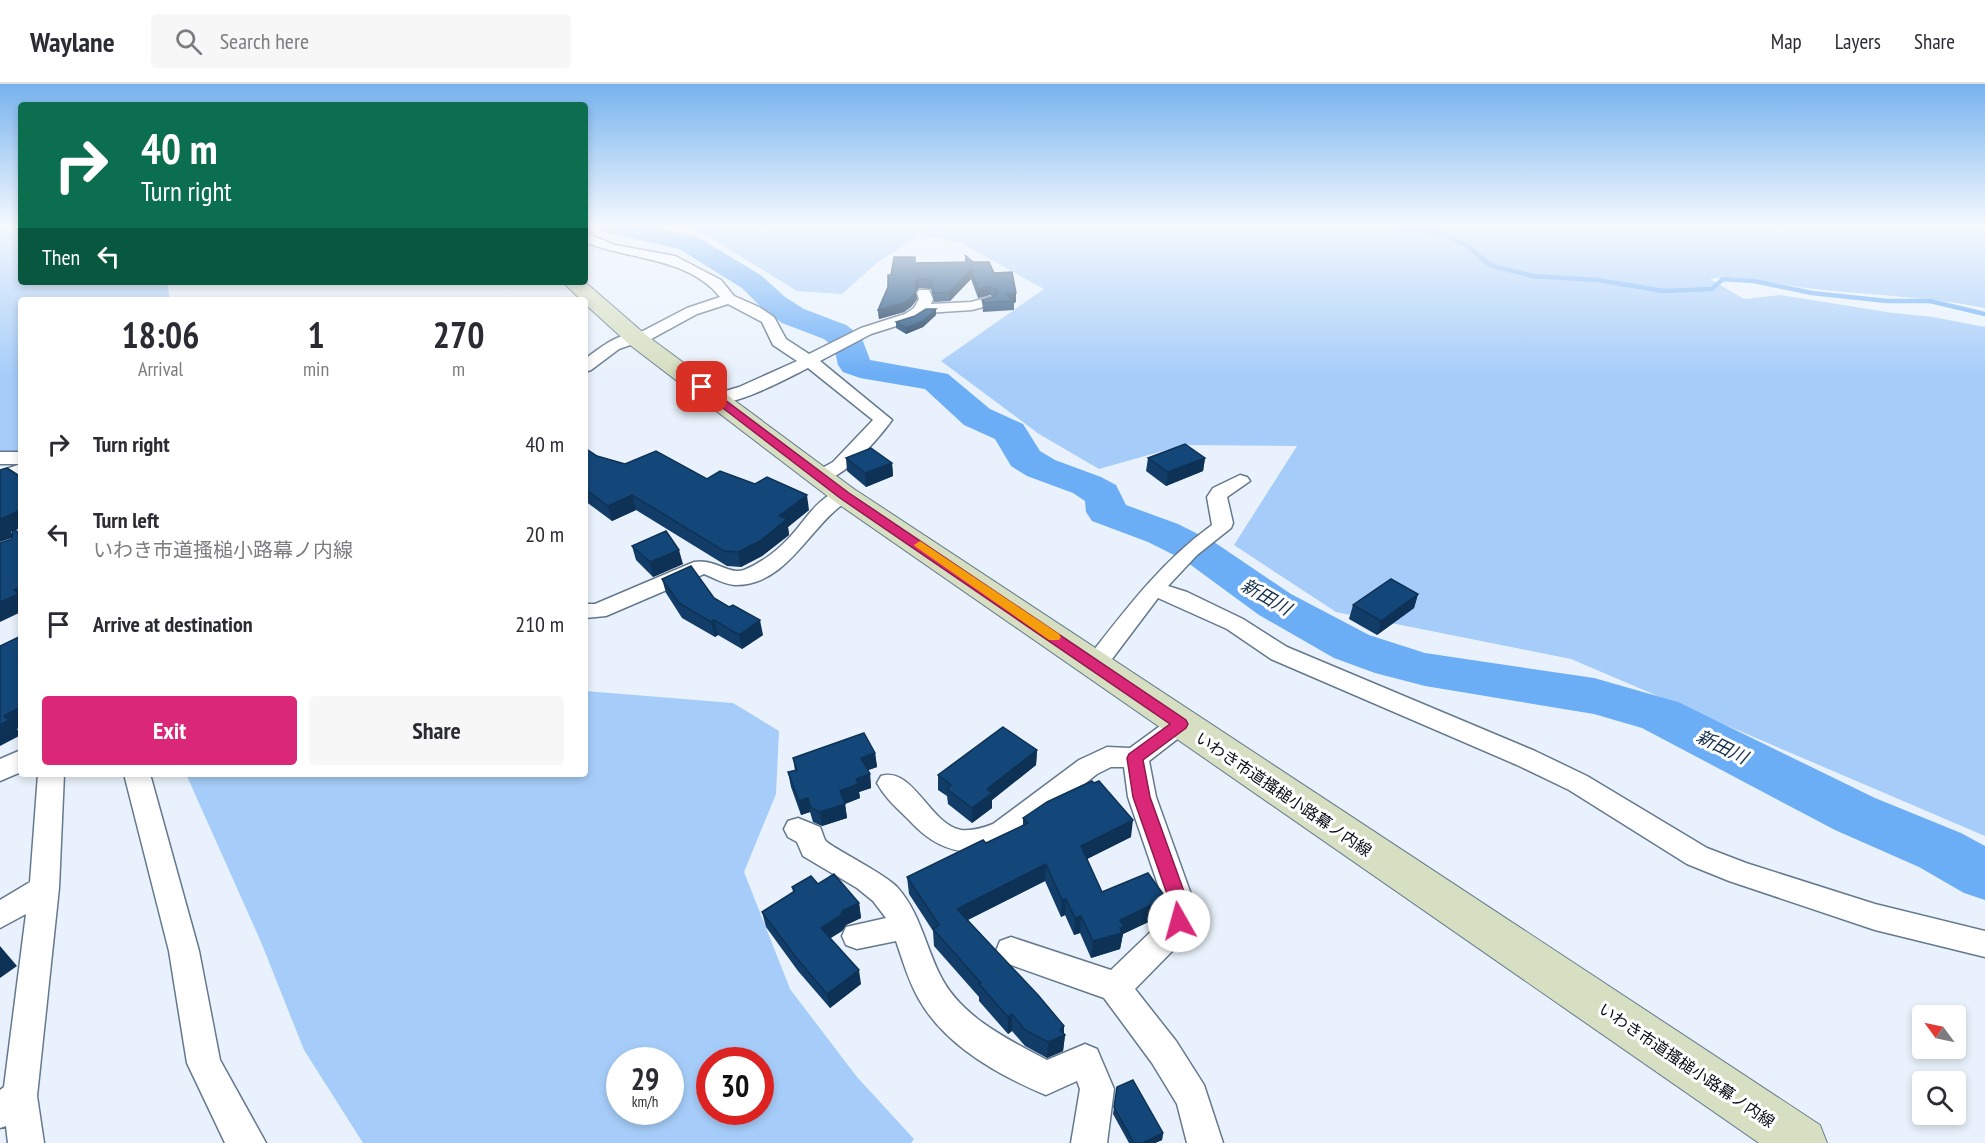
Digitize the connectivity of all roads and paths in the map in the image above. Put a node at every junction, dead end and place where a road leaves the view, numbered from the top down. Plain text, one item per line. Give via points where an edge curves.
1 (701, 275) edge
2 (924, 292) dead end
3 (729, 299) junction
4 (989, 302) edge
5 (685, 304) dead end
6 (588, 305) edge
7 (921, 309) junction
8 (607, 352) edge
9 (808, 360) junction
10 (718, 399) junction
11 (0, 458) edge
12 (18, 458) edge
13 (18, 471) edge
14 (0, 478) edge
15 (1240, 480) dead end
16 (832, 486) junction
17 (1153, 589) junction
18 (588, 611) edge
19 (1095, 665) junction
20 (1180, 724) junction
21 (1135, 758) junction
22 (18, 762) edge
23 (0, 771) edge
24 (51, 777) edge
25 (138, 777) edge
26 (890, 783) dead end
27 (798, 829) dead end
28 (44, 888) junction
29 (0, 915) edge
30 (903, 925) junction
31 (857, 936) dead end
32 (1985, 944) edge
33 (1011, 951) dead end
34 (1115, 988) junction
35 (10, 1104) edge
36 (26, 1143) edge
37 (248, 1143) edge
38 (1089, 1143) edge
39 (1205, 1143) edge
40 (1802, 1143) edge

1 - 3 street via 716,283
2 - 7 street via 926,299
3 - 8 street via 692,311
3 - 9 street via 769,320 779,342
4 - 7 street
5 - 8 street
6 - 8 street, いわき市道搔槌小路幕ノ内線
7 - 9 street
8 - 10 street, いわき市道搔槌小路幕ノ内線
9 - 10 street via 782,375
9 - 16 street via 883,420 840,466
10 - 16 street, いわき市道搔槌小路幕ノ内線
11 - 12 street
13 - 14 street
15 - 17 street via 1217,497 1221,528 1194,548
16 - 18 street via 822,507 789,549 756,572 730,578 711,567 702,567 598,611
16 - 19 street, いわき市道搔槌小路幕ノ内線
17 - 19 street
17 - 32 street via 1235,624 1279,653 1578,783 1697,856 1875,917
19 - 20 street, いわき市道搔槌小路幕ノ内線
20 - 21 street
20 - 40 street, いわき市道搔槌小路幕ノ内線
21 - 26 street via 1107,757 1088,767 1003,832 970,841 959,841 929,824
21 - 34 street via 1142,797 1182,911 1174,929
22 - 23 street
24 - 28 street
25 - 37 street via 184,951 204,1063 240,1135
27 - 30 street via 810,836 813,848 883,891
28 - 29 street
28 - 35 street
30 - 31 street
30 - 38 street via 931,990 950,1017 987,1046 1046,1078 1085,1060 1097,1089
33 - 34 street
34 - 39 street via 1164,1052 1192,1097
35 - 36 street

